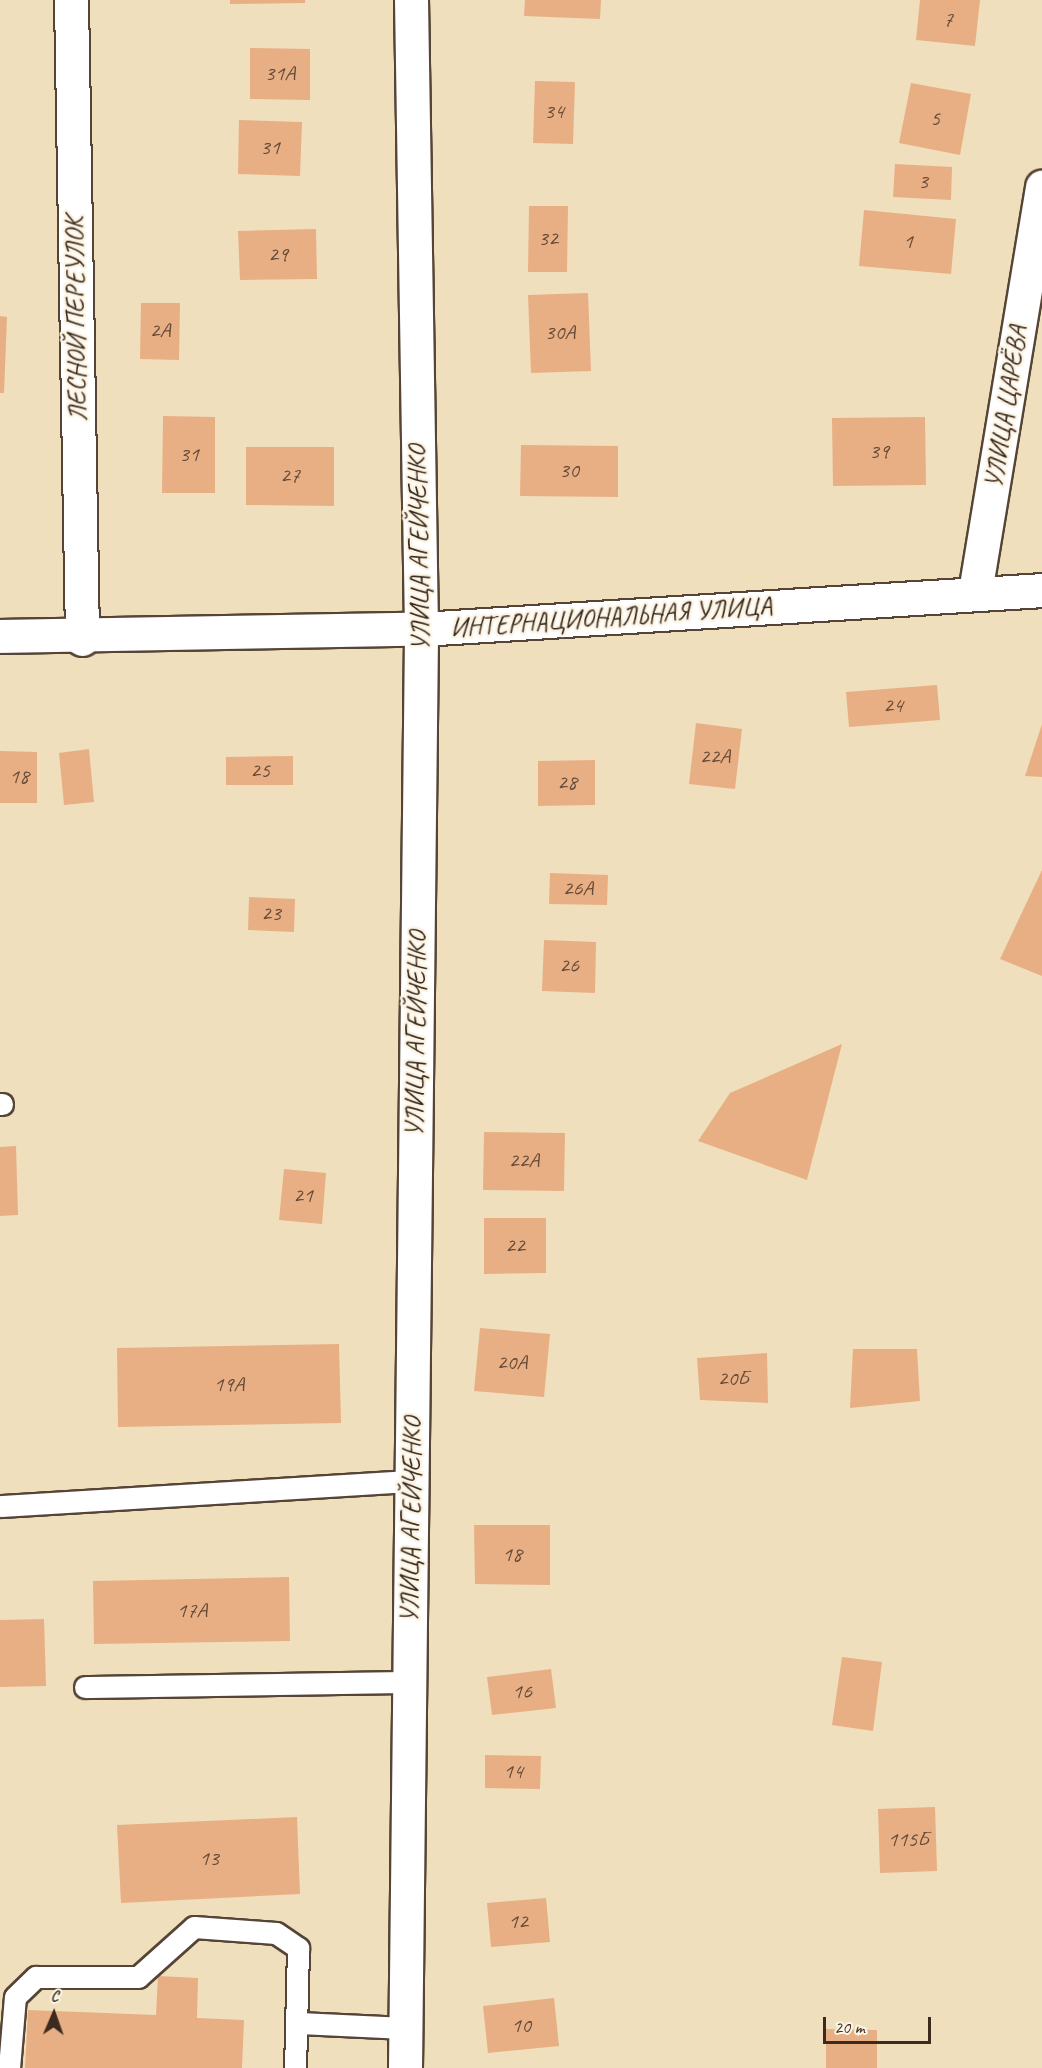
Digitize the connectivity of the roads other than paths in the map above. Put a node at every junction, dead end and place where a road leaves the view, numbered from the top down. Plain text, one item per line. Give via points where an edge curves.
1 (71, 0) edge
2 (411, 0) edge
3 (1042, 186) edge
4 (1042, 590) edge
5 (975, 592) junction
6 (421, 629) junction
7 (0, 636) edge
8 (82, 639) junction
9 (411, 1481) junction
10 (0, 1506) edge
11 (409, 1682) junction
12 (85, 1687) dead end
13 (299, 2023) junction
14 (405, 2028) junction
15 (9, 2068) edge
16 (295, 2068) edge
17 (405, 2068) edge

1 - 8 street, ЛЕСНОЙ ПЕРЕУЛОК
2 - 6 street, УЛИЦА АГЕЙЧЕНКО
3 - 5 street, УЛИЦА ЦАРЁВА
4 - 5 street, ИНТЕРНАЦИОНАЛЬНАЯ УЛИЦА
5 - 6 street, ИНТЕРНАЦИОНАЛЬНАЯ УЛИЦА
6 - 8 street, ИНТЕРНАЦИОНАЛЬНАЯ УЛИЦА
6 - 9 street, УЛИЦА АГЕЙЧЕНКО
7 - 8 street, ИНТЕРНАЦИОНАЛЬНАЯ УЛИЦА
9 - 10 lane
9 - 11 street, УЛИЦА АГЕЙЧЕНКО
11 - 12 lane
11 - 14 street, УЛИЦА АГЕЙЧЕНКО
13 - 14 lane
13 - 15 lane via 298,1948 276,1933 194,1927 138,1977 36,1977 15,1997
13 - 16 lane
14 - 17 street, УЛИЦА АГЕЙЧЕНКО

